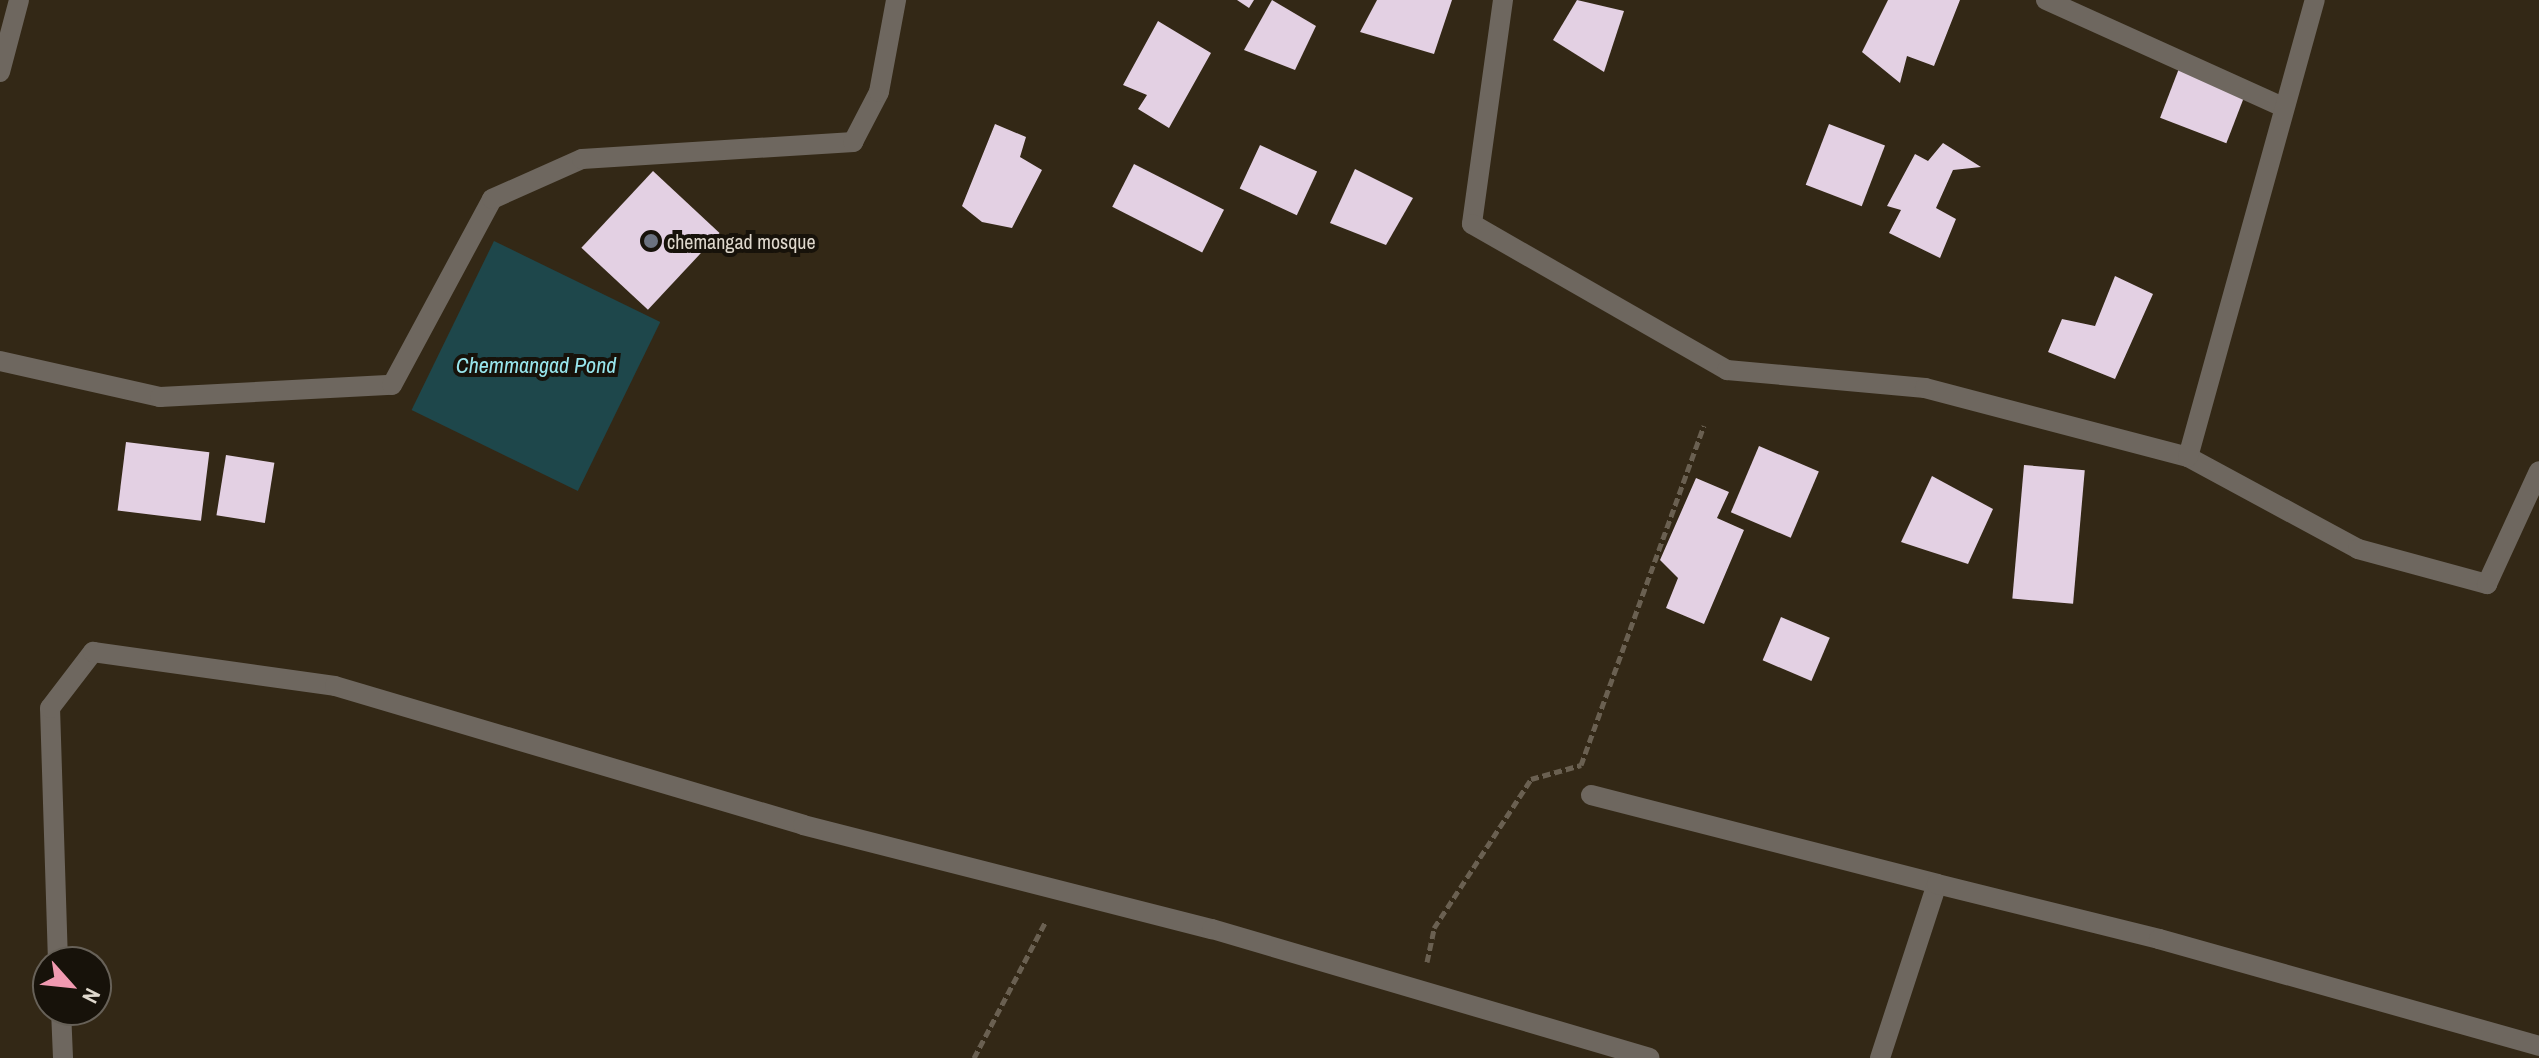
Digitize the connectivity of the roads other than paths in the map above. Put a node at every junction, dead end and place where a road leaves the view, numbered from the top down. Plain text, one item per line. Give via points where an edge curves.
1 (19, 0) edge
2 (896, 0) edge
3 (1503, 0) edge
4 (2046, 0) edge
5 (2315, 0) edge
6 (0, 72) edge
7 (2283, 107) junction
8 (0, 361) edge
9 (2188, 457) junction
10 (2539, 471) edge
11 (1591, 795) dead end
12 (1937, 884) junction
13 (57, 946) edge
14 (62, 1026) edge
15 (2539, 1046) edge
16 (63, 1058) edge
17 (1649, 1058) edge
18 (1880, 1058) edge

1 - 6 street
2 - 8 street via 879,92 853,142 582,159 492,199 392,385 160,397
3 - 9 street via 1472,224 1727,370 1925,388
4 - 7 street
5 - 7 street
7 - 9 street
9 - 10 street via 2358,549 2487,584
11 - 12 street
12 - 15 street via 2159,939
12 - 18 street
13 - 17 street via 50,708 93,652 335,686 803,825 1084,896
14 - 16 street

